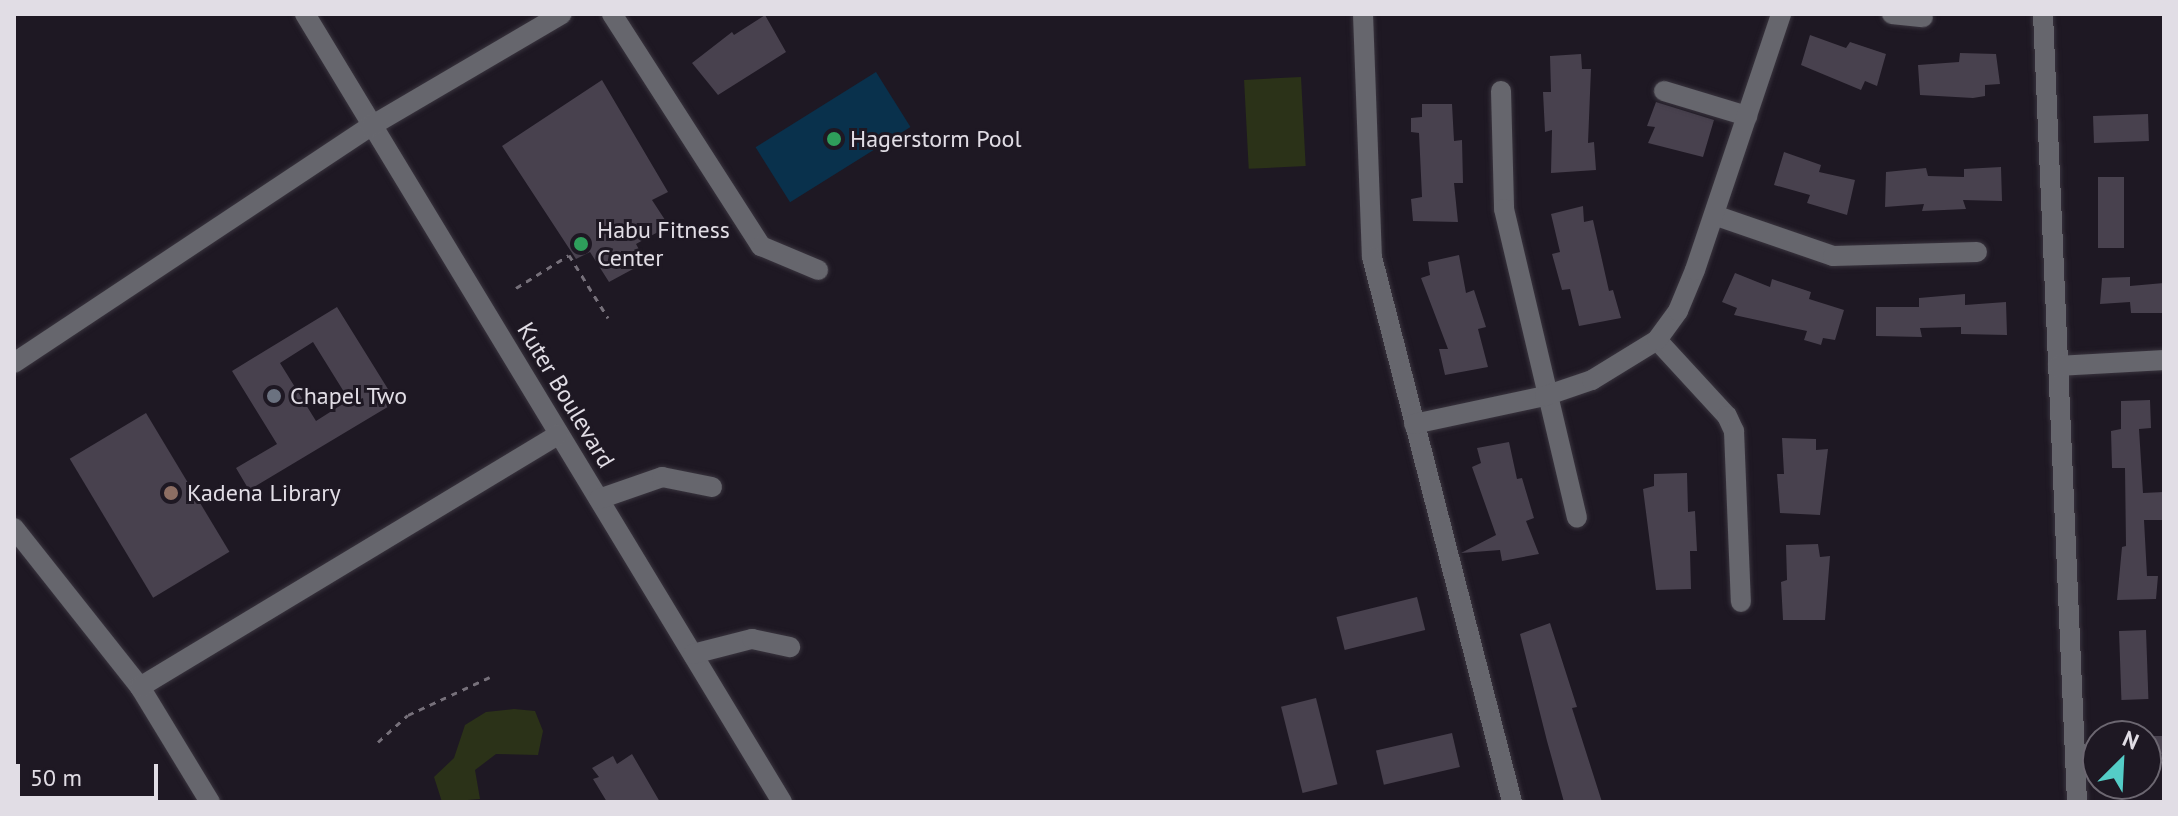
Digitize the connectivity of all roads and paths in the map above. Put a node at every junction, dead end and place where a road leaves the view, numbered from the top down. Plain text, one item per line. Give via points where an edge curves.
1 (305, 14) edge
2 (562, 14) edge
3 (612, 14) edge
4 (1363, 14) edge
5 (1781, 14) edge
6 (1892, 14) edge
7 (2043, 14) edge
8 (1923, 17) dead end
9 (1501, 91) dead end
10 (1664, 91) dead end
11 (1747, 116) junction
12 (371, 126) junction
13 (1714, 215) junction
14 (1977, 252) dead end
15 (818, 270) dead end
16 (516, 288) dead end
17 (608, 318) dead end
18 (1657, 340) junction
19 (2164, 360) edge
20 (14, 363) edge
21 (2058, 366) junction
22 (1545, 396) junction
23 (1414, 424) junction
24 (559, 434) junction
25 (712, 487) dead end
26 (599, 499) junction
27 (1577, 517) dead end
28 (14, 528) edge
29 (1741, 602) dead end
30 (790, 647) dead end
31 (693, 654) junction
32 (490, 677) dead end
33 (140, 687) junction
34 (378, 742) dead end
35 (210, 802) edge
36 (782, 802) edge
37 (1512, 802) edge
38 (2077, 802) edge

1 - 12 street, Kuter Boulevard
2 - 12 street
3 - 15 street via 761,246
4 - 23 street via 1372,257
5 - 11 street
6 - 8 street
7 - 21 street
9 - 22 street via 1504,209
10 - 11 street
11 - 13 street
12 - 20 street
12 - 24 street, Kuter Boulevard
13 - 14 street via 1833,256
13 - 18 street via 1678,311
16 - 17 path via 569,255
18 - 22 street via 1592,380
18 - 29 street via 1727,416 1734,431
19 - 21 street
21 - 38 street
22 - 23 street
22 - 27 street
23 - 37 street
24 - 26 street, Kuter Boulevard
24 - 33 street
25 - 26 street via 662,477
26 - 31 street, Kuter Boulevard
28 - 33 street
30 - 31 street via 752,639
31 - 36 street, Kuter Boulevard
32 - 34 path via 408,715
33 - 35 street

